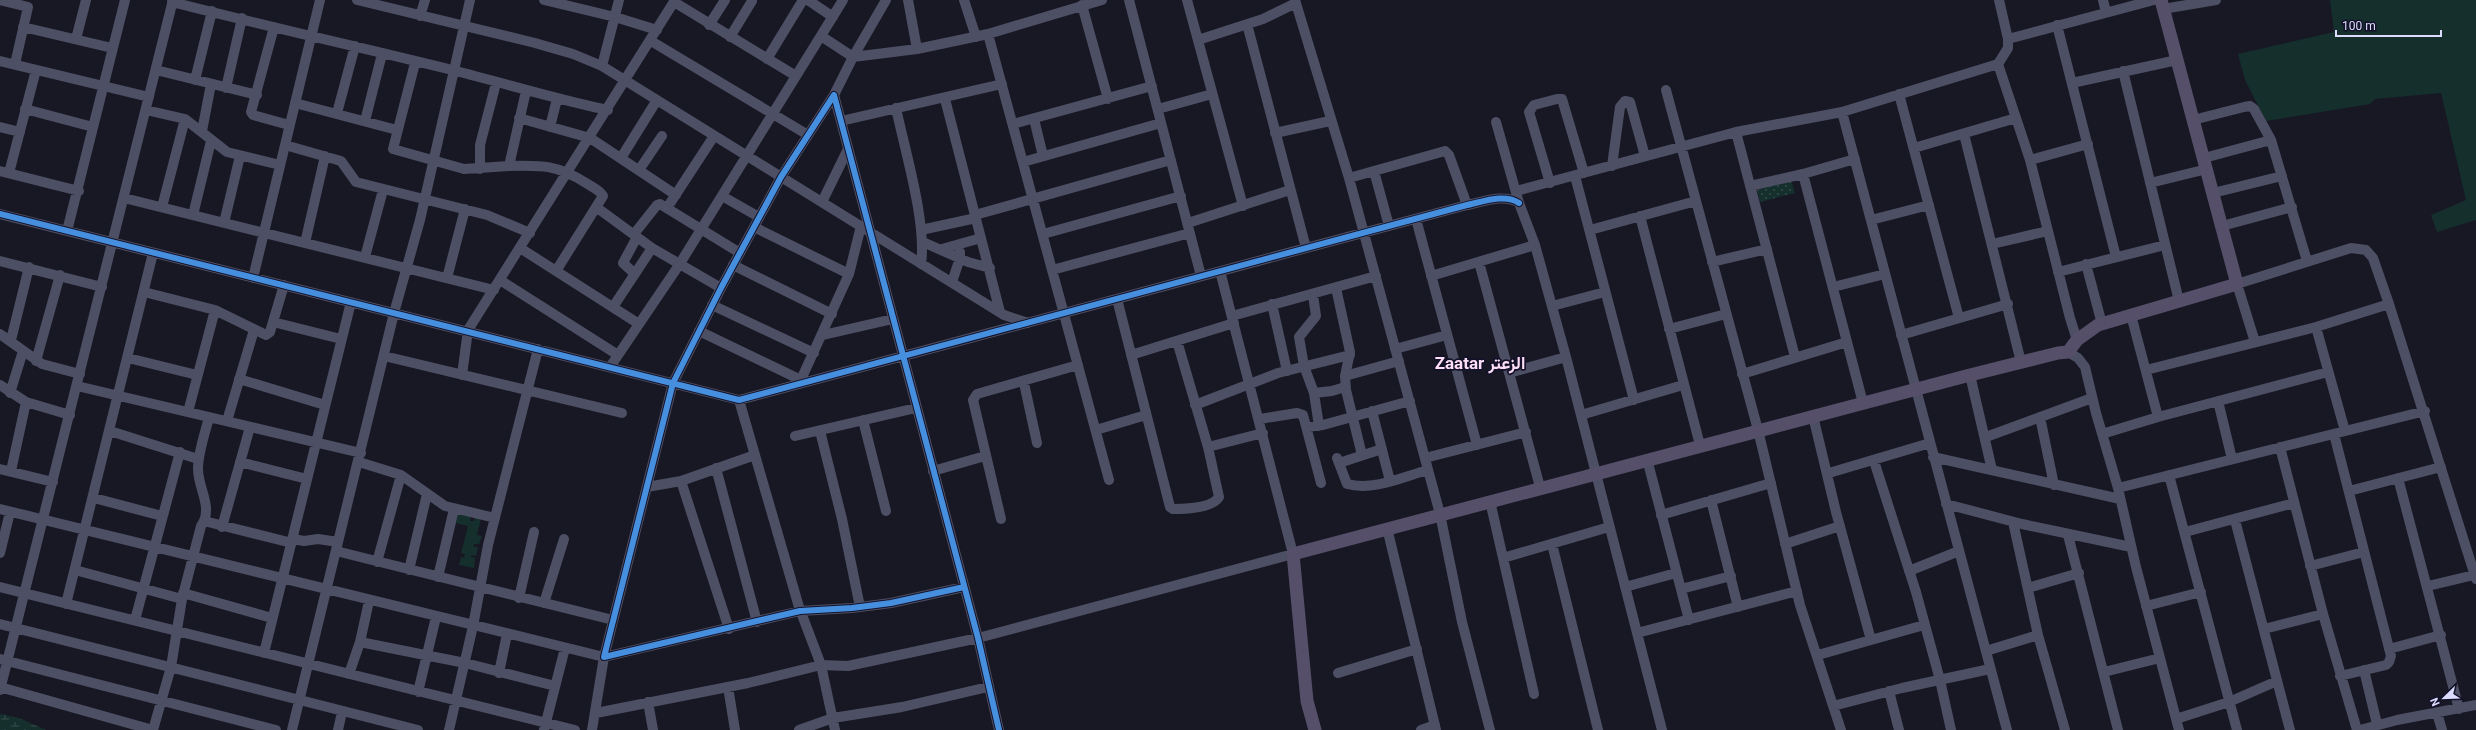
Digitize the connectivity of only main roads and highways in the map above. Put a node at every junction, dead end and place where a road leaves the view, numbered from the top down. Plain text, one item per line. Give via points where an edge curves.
1 (2160, 3) edge
2 (1315, 730) edge

1 - 2 main road via 2237,284 2094,327 2077,340 2068,352 2058,352 1700,445 1293,554 1307,701

